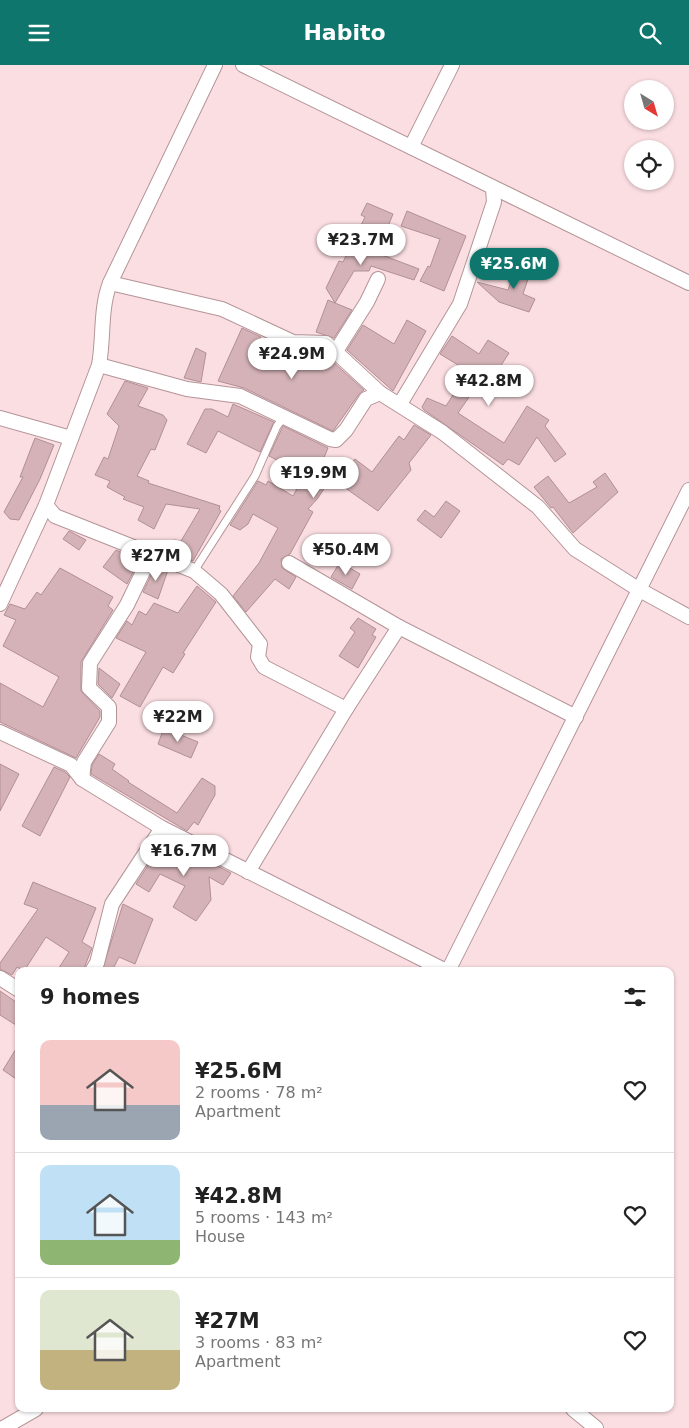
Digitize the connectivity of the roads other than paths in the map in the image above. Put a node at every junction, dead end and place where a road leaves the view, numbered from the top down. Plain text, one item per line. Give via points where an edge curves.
1 (215, 65) edge
2 (243, 65) edge
3 (452, 65) edge
4 (412, 147) junction
5 (493, 189) junction
6 (378, 279) dead end
7 (110, 283) junction
8 (689, 283) edge
9 (336, 351) junction
10 (98, 365) junction
11 (380, 393) junction
12 (400, 404) junction
13 (284, 417) junction
14 (0, 418) edge
15 (71, 438) junction
16 (689, 490) edge
17 (46, 505) junction
18 (152, 553) junction
19 (289, 563) dead end
20 (194, 571) junction
21 (638, 589) junction
22 (0, 604) edge
23 (689, 617) edge
24 (399, 627) junction
25 (346, 709) junction
26 (576, 717) junction
27 (0, 732) edge
28 (82, 779) junction
29 (162, 828) junction
30 (248, 872) junction
31 (94, 967) edge
32 (439, 967) edge
33 (449, 967) edge
34 (0, 978) edge
35 (15, 987) edge
36 (31, 1412) edge
37 (577, 1412) edge
38 (4, 1428) edge
39 (596, 1428) edge

1 - 7 street
2 - 4 street
3 - 4 street
4 - 5 street
5 - 8 street
5 - 12 street via 494,202 460,304
6 - 9 street
7 - 9 street via 222,309 293,342 326,343
7 - 10 street via 104,299 102,349
9 - 11 street
10 - 13 street via 187,389 240,396
10 - 15 street
11 - 12 street
11 - 13 street via 366,399 336,440
12 - 21 street via 442,432 538,507 575,549
13 - 20 lane via 255,476
14 - 15 street
15 - 17 street
16 - 21 street
17 - 18 street via 55,516
17 - 22 street
18 - 20 street
18 - 28 street via 127,605 90,663 89,688 109,707 109,721 84,762
19 - 24 street
20 - 25 street via 221,594 260,644 258,657 264,667
21 - 23 street
21 - 26 street
24 - 25 street
24 - 26 street
25 - 30 street
26 - 33 street
27 - 28 street via 71,765
28 - 29 street
29 - 30 street
29 - 31 street via 112,904
30 - 32 street
34 - 35 street
36 - 38 street
37 - 39 street

